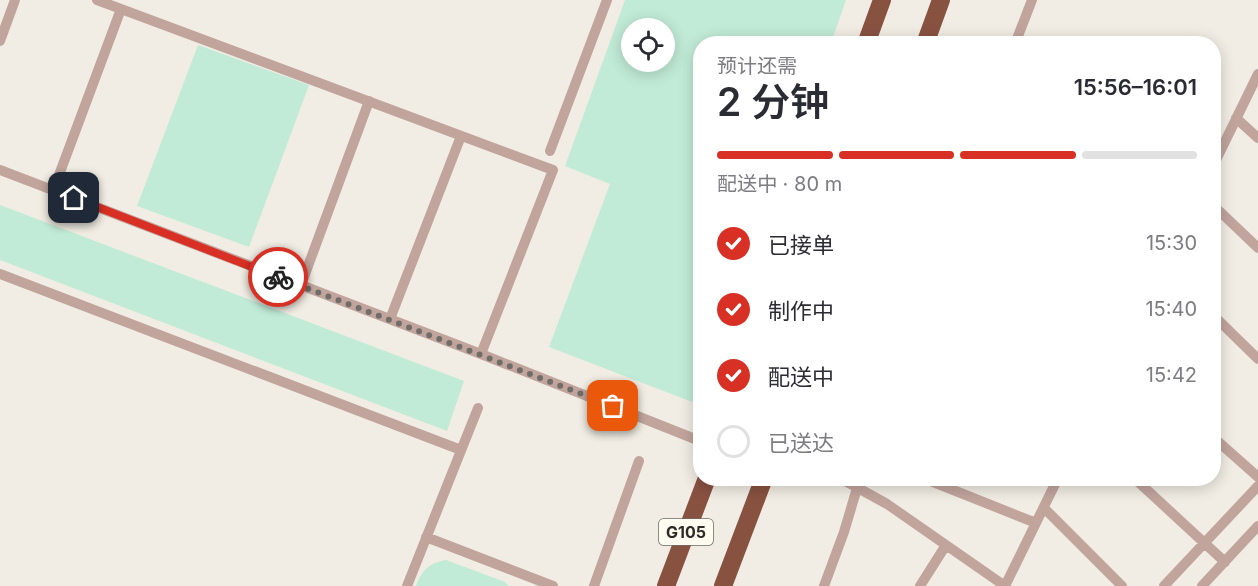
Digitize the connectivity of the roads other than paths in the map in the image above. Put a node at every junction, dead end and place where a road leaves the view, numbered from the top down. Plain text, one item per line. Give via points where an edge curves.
1 (15, 0) edge
2 (97, 0) edge
3 (607, 0) edge
4 (882, 0) edge
5 (941, 0) edge
6 (1032, 0) edge
7 (121, 9) junction
8 (869, 36) edge
9 (928, 36) edge
10 (1018, 36) edge
11 (0, 41) edge
12 (1258, 74) edge
13 (369, 101) junction
14 (1236, 118) junction
15 (461, 136) junction
16 (1258, 138) edge
17 (1221, 149) edge
18 (550, 151) dead end
19 (0, 170) edge
20 (53, 191) junction
21 (1221, 213) edge
22 (1258, 248) edge
23 (0, 274) edge
24 (301, 285) junction
25 (390, 319) junction
26 (1221, 323) edge
27 (481, 354) junction
28 (1258, 358) edge
29 (478, 408) dead end
30 (693, 438) edge
31 (1221, 444) edge
32 (461, 450) junction
33 (639, 461) dead end
34 (1258, 477) edge
35 (704, 486) edge
36 (761, 486) edge
37 (858, 486) edge
38 (863, 486) edge
39 (943, 486) edge
40 (1054, 486) edge
41 (1143, 486) edge
42 (1258, 486) edge
43 (1044, 508) junction
44 (1036, 523) junction
45 (1258, 526) edge
46 (426, 537) junction
47 (1204, 543) junction
48 (946, 545) junction
49 (1225, 562) junction
50 (407, 586) edge
51 (553, 586) edge
52 (594, 586) edge
53 (666, 586) edge
54 (723, 586) edge
55 (824, 586) edge
56 (920, 586) edge
57 (1005, 586) edge
58 (1122, 586) edge
59 (1164, 586) edge
60 (1202, 586) edge

1 - 11 lane
2 - 7 lane
3 - 18 lane
4 - 8 highway
5 - 9 highway
6 - 10 lane
7 - 13 lane
7 - 20 lane
12 - 14 lane
13 - 15 lane
13 - 24 lane
14 - 16 lane
14 - 17 lane
15 - 25 lane
15 - 27 lane via 553,170
19 - 20 lane
20 - 24 lane
21 - 22 lane
23 - 32 lane
24 - 25 lane
25 - 27 lane
26 - 28 lane
27 - 30 lane
29 - 32 lane
31 - 34 lane
32 - 46 lane
33 - 52 lane
35 - 53 highway, G105
36 - 54 highway, G105
37 - 55 lane
38 - 48 lane
39 - 44 lane
40 - 43 lane
41 - 47 lane
42 - 47 lane
43 - 44 lane
43 - 58 lane
44 - 57 lane
45 - 49 lane
46 - 50 lane
46 - 51 lane
47 - 49 lane
47 - 59 lane
48 - 56 lane
48 - 57 lane
49 - 60 lane

